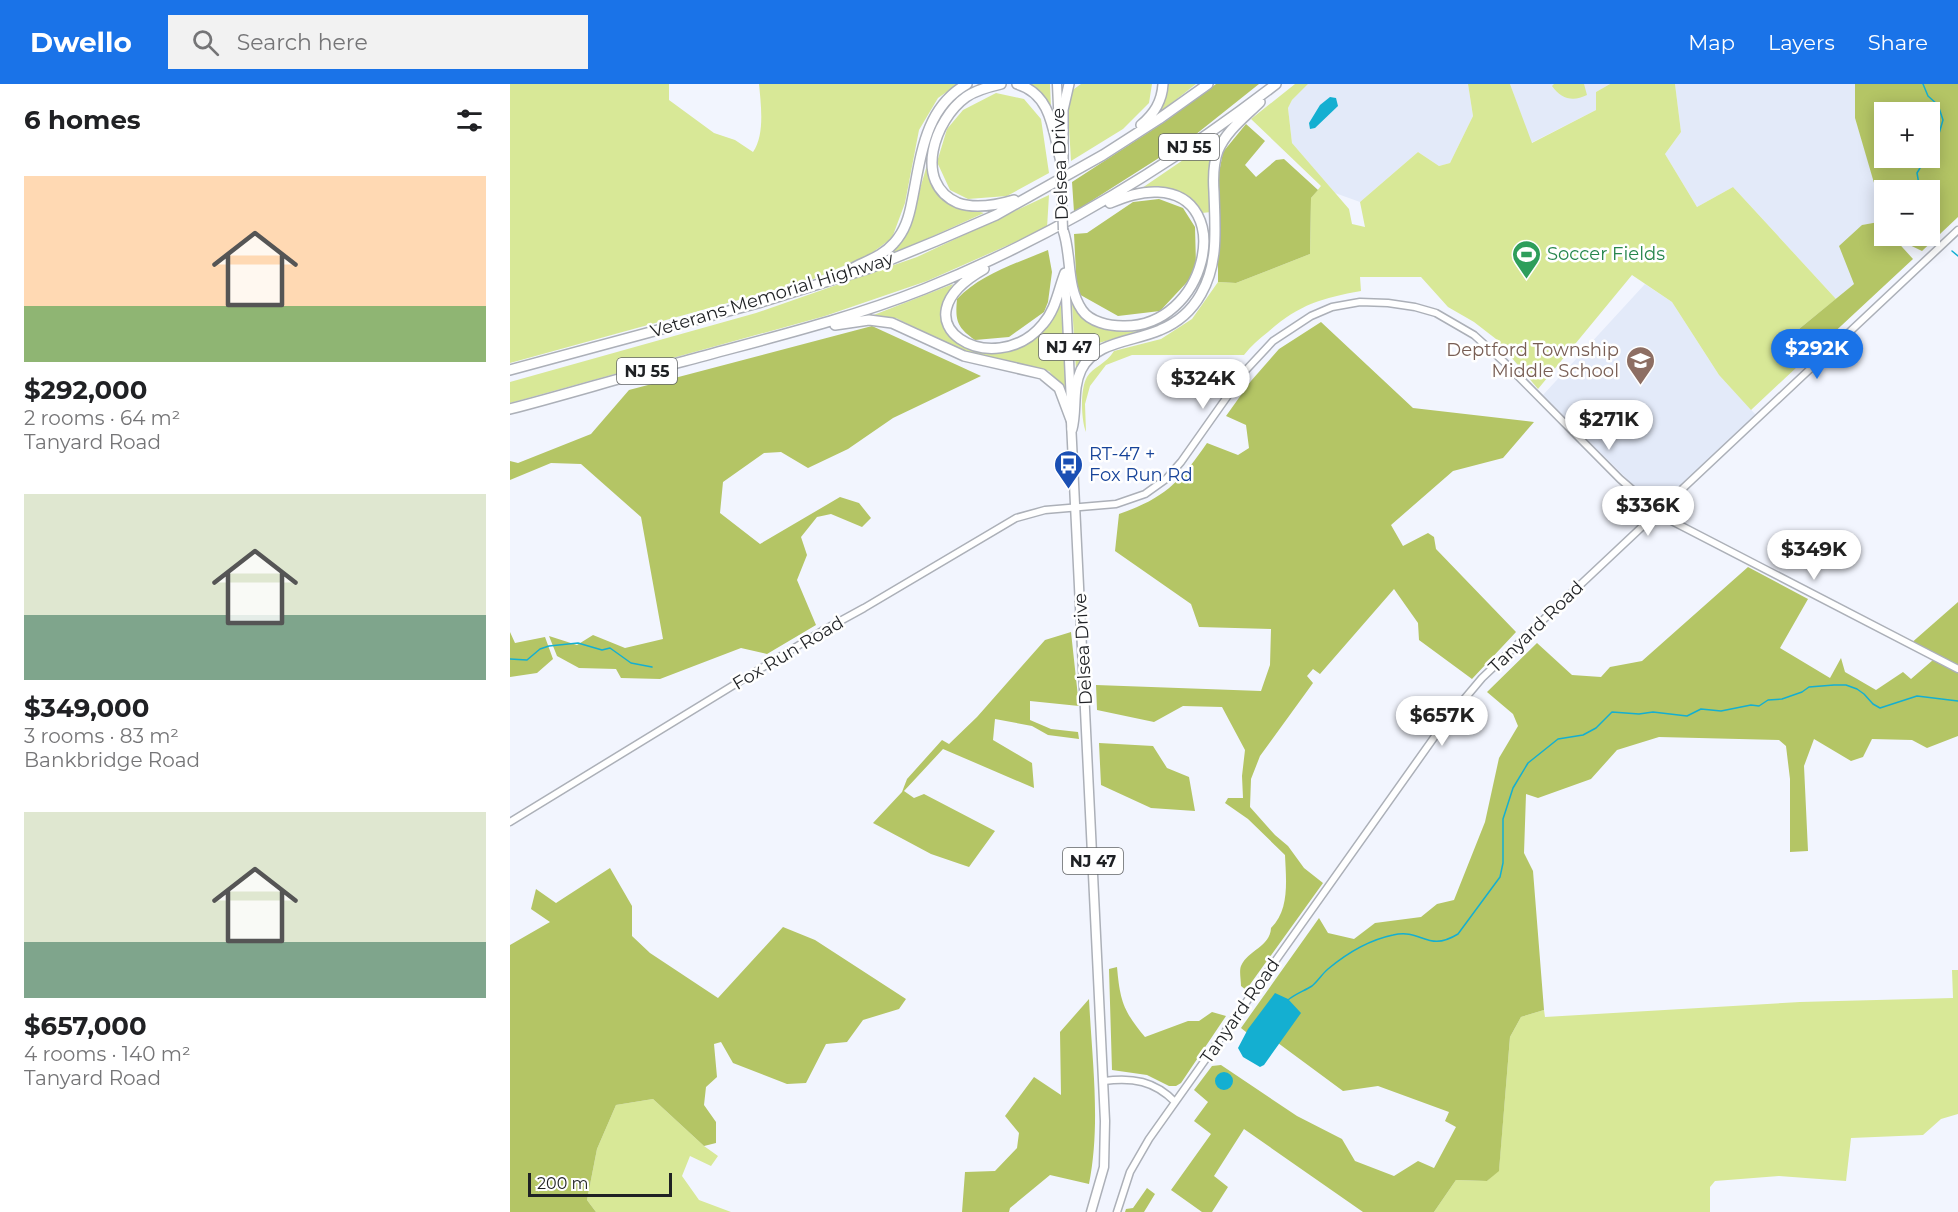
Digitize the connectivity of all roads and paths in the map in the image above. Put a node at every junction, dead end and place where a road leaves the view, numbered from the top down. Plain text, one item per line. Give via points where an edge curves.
1 (967, 84) edge
2 (1000, 84) edge
3 (1017, 84) edge
4 (1057, 84) edge
5 (1070, 84) edge
6 (1163, 84) edge
7 (1208, 84) edge
8 (1274, 86) edge
9 (1117, 145) junction
10 (1060, 146) junction
11 (1061, 167) joint
12 (1025, 198) junction
13 (1099, 204) junction
14 (1063, 230) joint
15 (1958, 230) edge
16 (1033, 241) junction
17 (1067, 259) junction
18 (1065, 273) junction
19 (840, 278) junction
20 (806, 328) junction
21 (510, 370) edge
22 (510, 409) edge
23 (1072, 425) junction
24 (1076, 508) junction
25 (1658, 512) junction
26 (1958, 669) edge
27 (510, 822) edge
28 (1104, 1081) junction
29 (1175, 1102) junction
30 (1091, 1212) edge
31 (1118, 1212) edge

1 - 19 highway via 949,97 930,125 909,214 900,235 885,251
2 - 12 highway via 971,94 950,113 935,143 933,171 943,192 962,204 985,206
3 - 10 highway via 1043,101
4 - 10 main road, Delsea Drive
5 - 10 highway
6 - 9 highway via 1155,111
7 - 9 highway, Veterans Memorial Highway / NJ 55
8 - 13 highway, Veterans Memorial Highway / NJ 55 via 1197,142
8 - 23 highway via 1229,134 1217,153 1215,255 1202,293 1184,315 1165,328 1105,347 1091,356 1077,381
9 - 12 highway, Veterans Memorial Highway / NJ 55
10 - 11 highway
11 - 14 main road, Delsea Drive, bridge
12 - 19 highway, Veterans Memorial Highway / NJ 55 via 953,234
13 - 16 highway, Veterans Memorial Highway / NJ 55
13 - 17 highway via 1155,192 1187,202 1200,220 1203,237 1201,266 1195,282 1178,305 1160,318 1138,325 1115,326 1094,319 1081,308
14 - 17 highway
15 - 25 street, Tanyard Road
16 - 18 highway via 956,288 946,315 957,338 974,347 995,348 1027,337 1050,314
16 - 20 highway, Veterans Memorial Highway / NJ 55 via 921,290
17 - 18 main road, Delsea Drive / NJ 47
18 - 23 main road, Delsea Drive / NJ 47
19 - 21 highway, Veterans Memorial Highway / NJ 55
20 - 22 highway, Veterans Memorial Highway / NJ 55
20 - 23 highway via 886,321 964,356 1036,372 1059,388
23 - 24 main road, Delsea Drive / NJ 47
24 - 25 street, Fox Run Road via 1123,502 1161,483 1273,340 1319,312 1360,302 1415,306 1474,335
24 - 27 street, Fox Run Road via 1045,510 1011,520
24 - 28 main road, Delsea Drive / NJ 47
25 - 26 street, Fox Run Road
25 - 29 street, Tanyard Road via 1498,663 1445,722
28 - 29 street via 1146,1082
28 - 30 main road, Delsea Drive / NJ 47 via 1105,1154
29 - 31 street, Tanyard Road via 1140,1153

